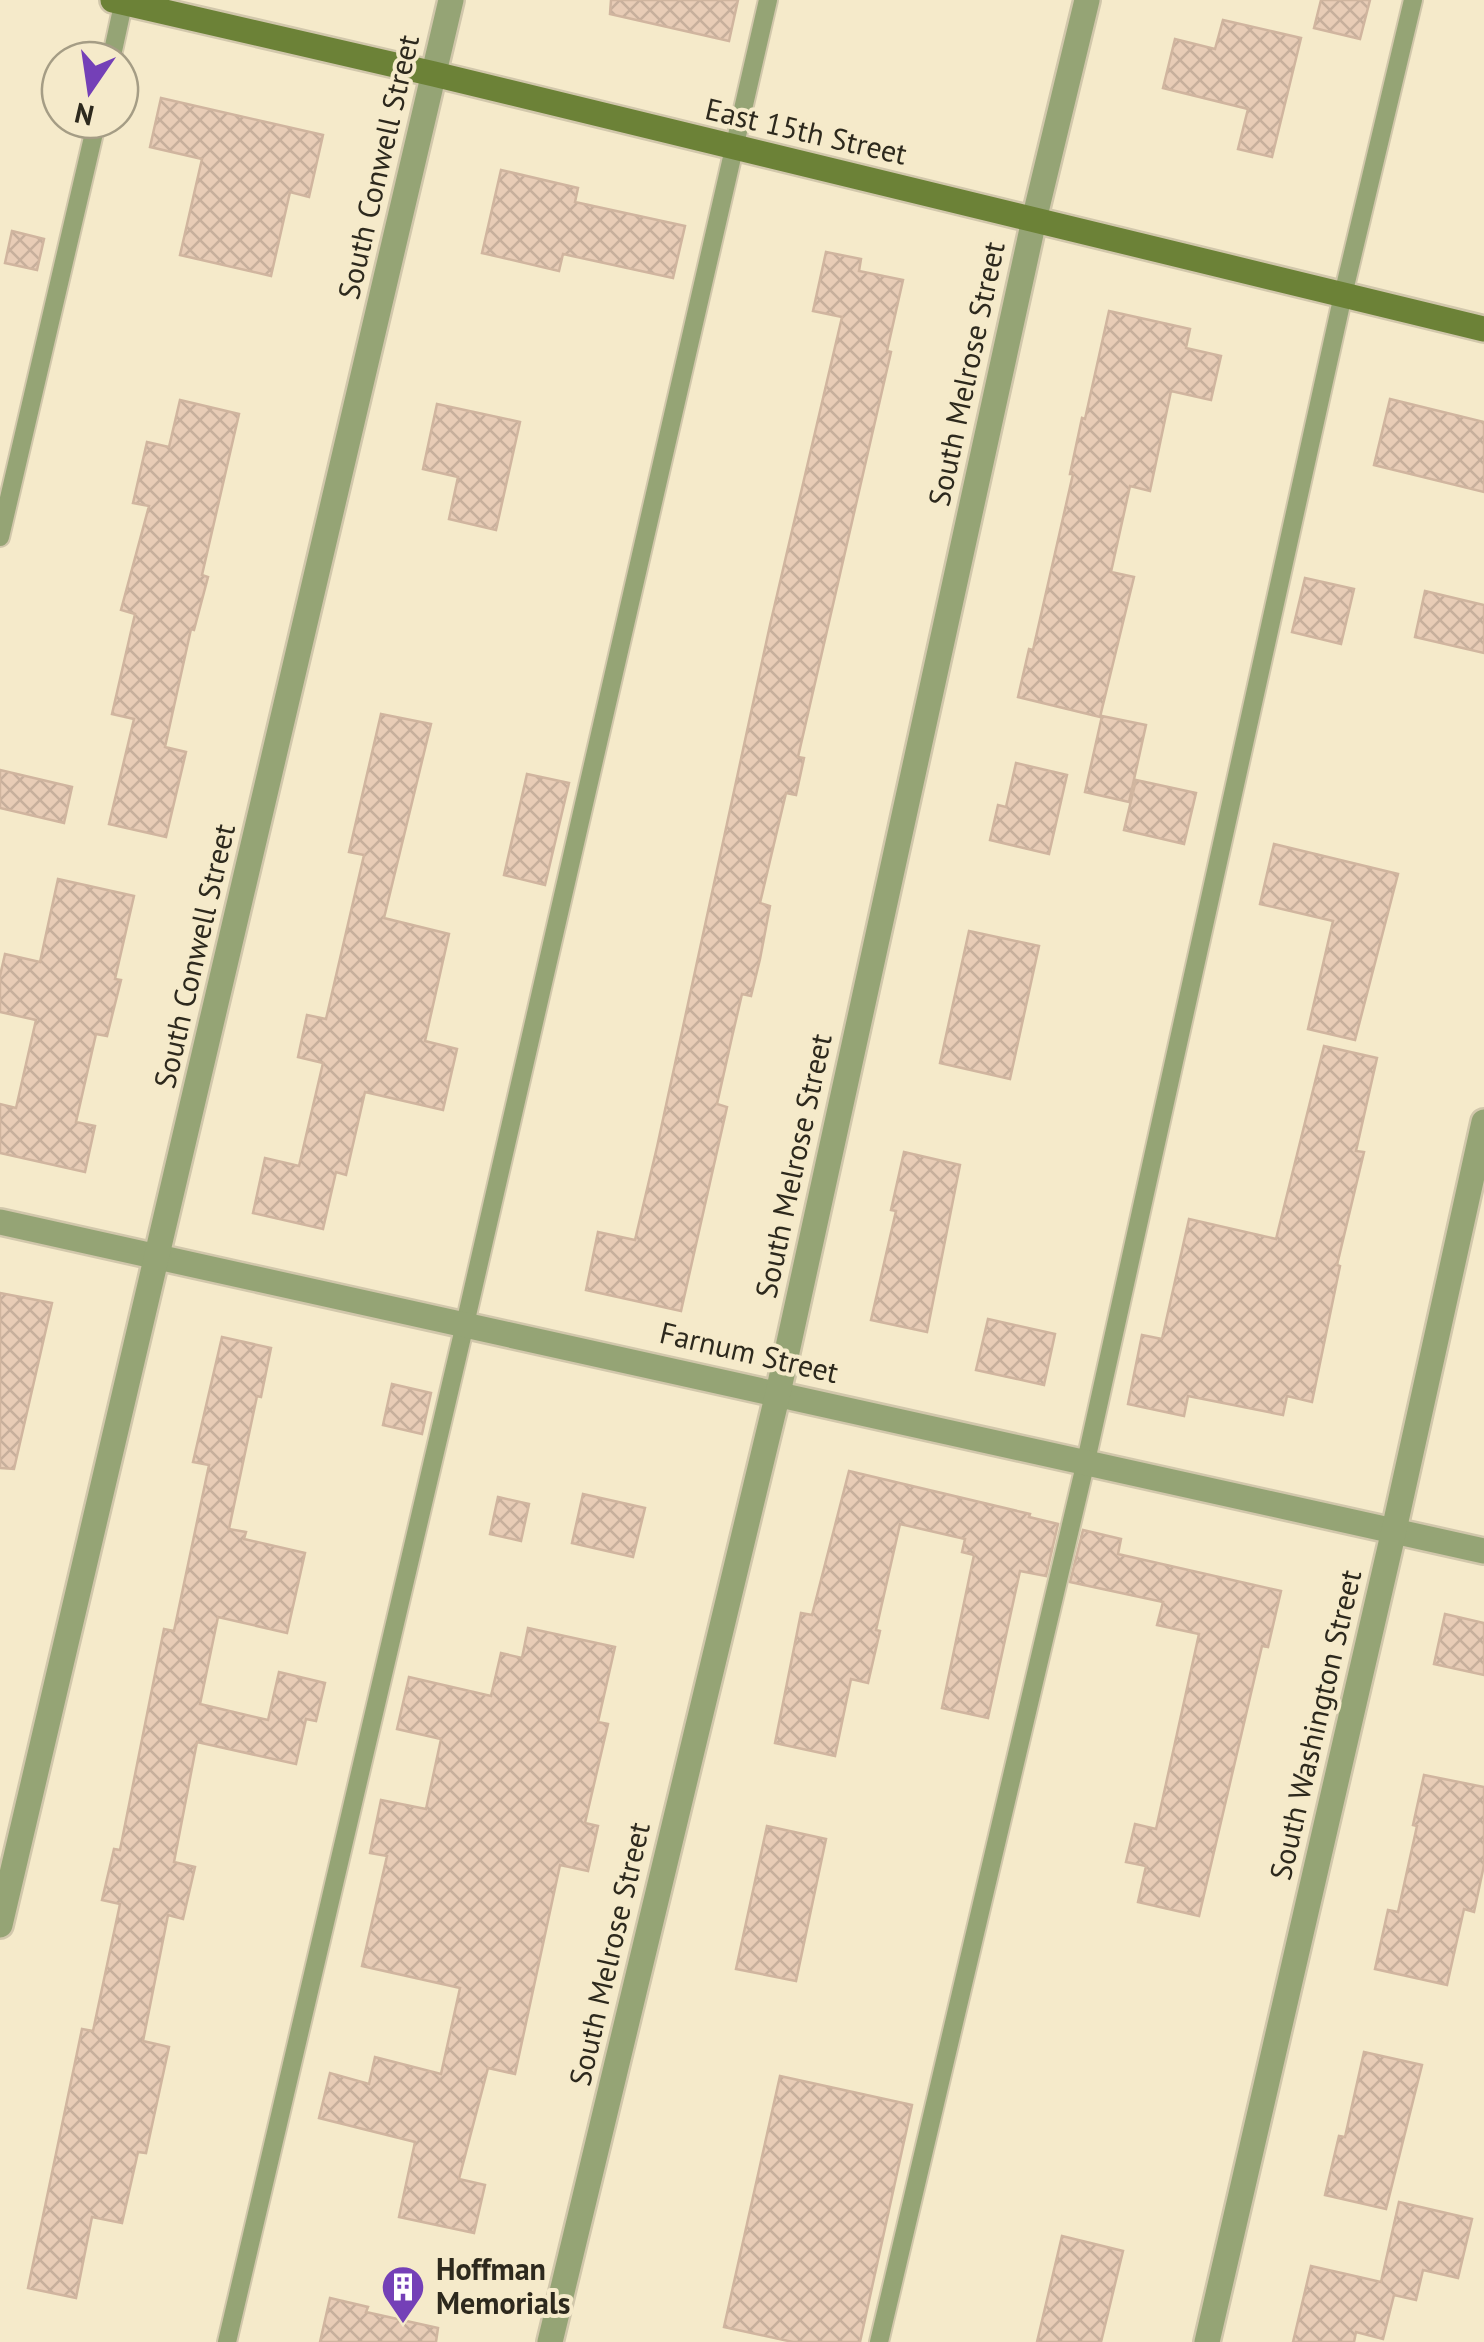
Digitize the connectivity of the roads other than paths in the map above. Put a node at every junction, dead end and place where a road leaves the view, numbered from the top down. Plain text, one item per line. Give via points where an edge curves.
1 (451, 0) edge
2 (768, 0) edge
3 (1087, 0) edge
4 (1413, 0) edge
5 (120, 1) edge
6 (113, 40) edge
7 (434, 74) junction
8 (92, 140) edge
9 (732, 148) junction
10 (1034, 220) junction
11 (1343, 295) junction
12 (1484, 329) edge
13 (0, 537) edge
14 (1484, 1122) edge
15 (0, 1222) edge
16 (158, 1256) junction
17 (466, 1324) junction
18 (778, 1393) junction
19 (1086, 1461) junction
20 (1394, 1530) junction
21 (1484, 1551) edge
22 (0, 1925) edge
23 (227, 2342) edge
24 (550, 2342) edge
25 (879, 2342) edge
26 (1207, 2342) edge

1 - 7 street, South Conwell Street
2 - 9 lane
3 - 10 street, South Melrose Street
4 - 11 lane
5 - 6 lane
5 - 7 main road, East 15th Street
7 - 9 main road, East 15th Street
7 - 16 street, South Conwell Street
8 - 13 lane
9 - 10 main road, East 15th Street
9 - 17 lane
10 - 11 main road, East 15th Street
10 - 18 street, South Melrose Street
11 - 12 main road, East 15th Street
11 - 19 lane
14 - 20 street, South Washington Street
15 - 16 street, Farnum Street
16 - 17 street, Farnum Street
16 - 22 street, South Conwell Street
17 - 18 street, Farnum Street
17 - 23 lane
18 - 19 street, Farnum Street
18 - 24 street, South Melrose Street
19 - 20 street, Farnum Street
19 - 25 lane
20 - 21 street, Farnum Street
20 - 26 street, South Washington Street

